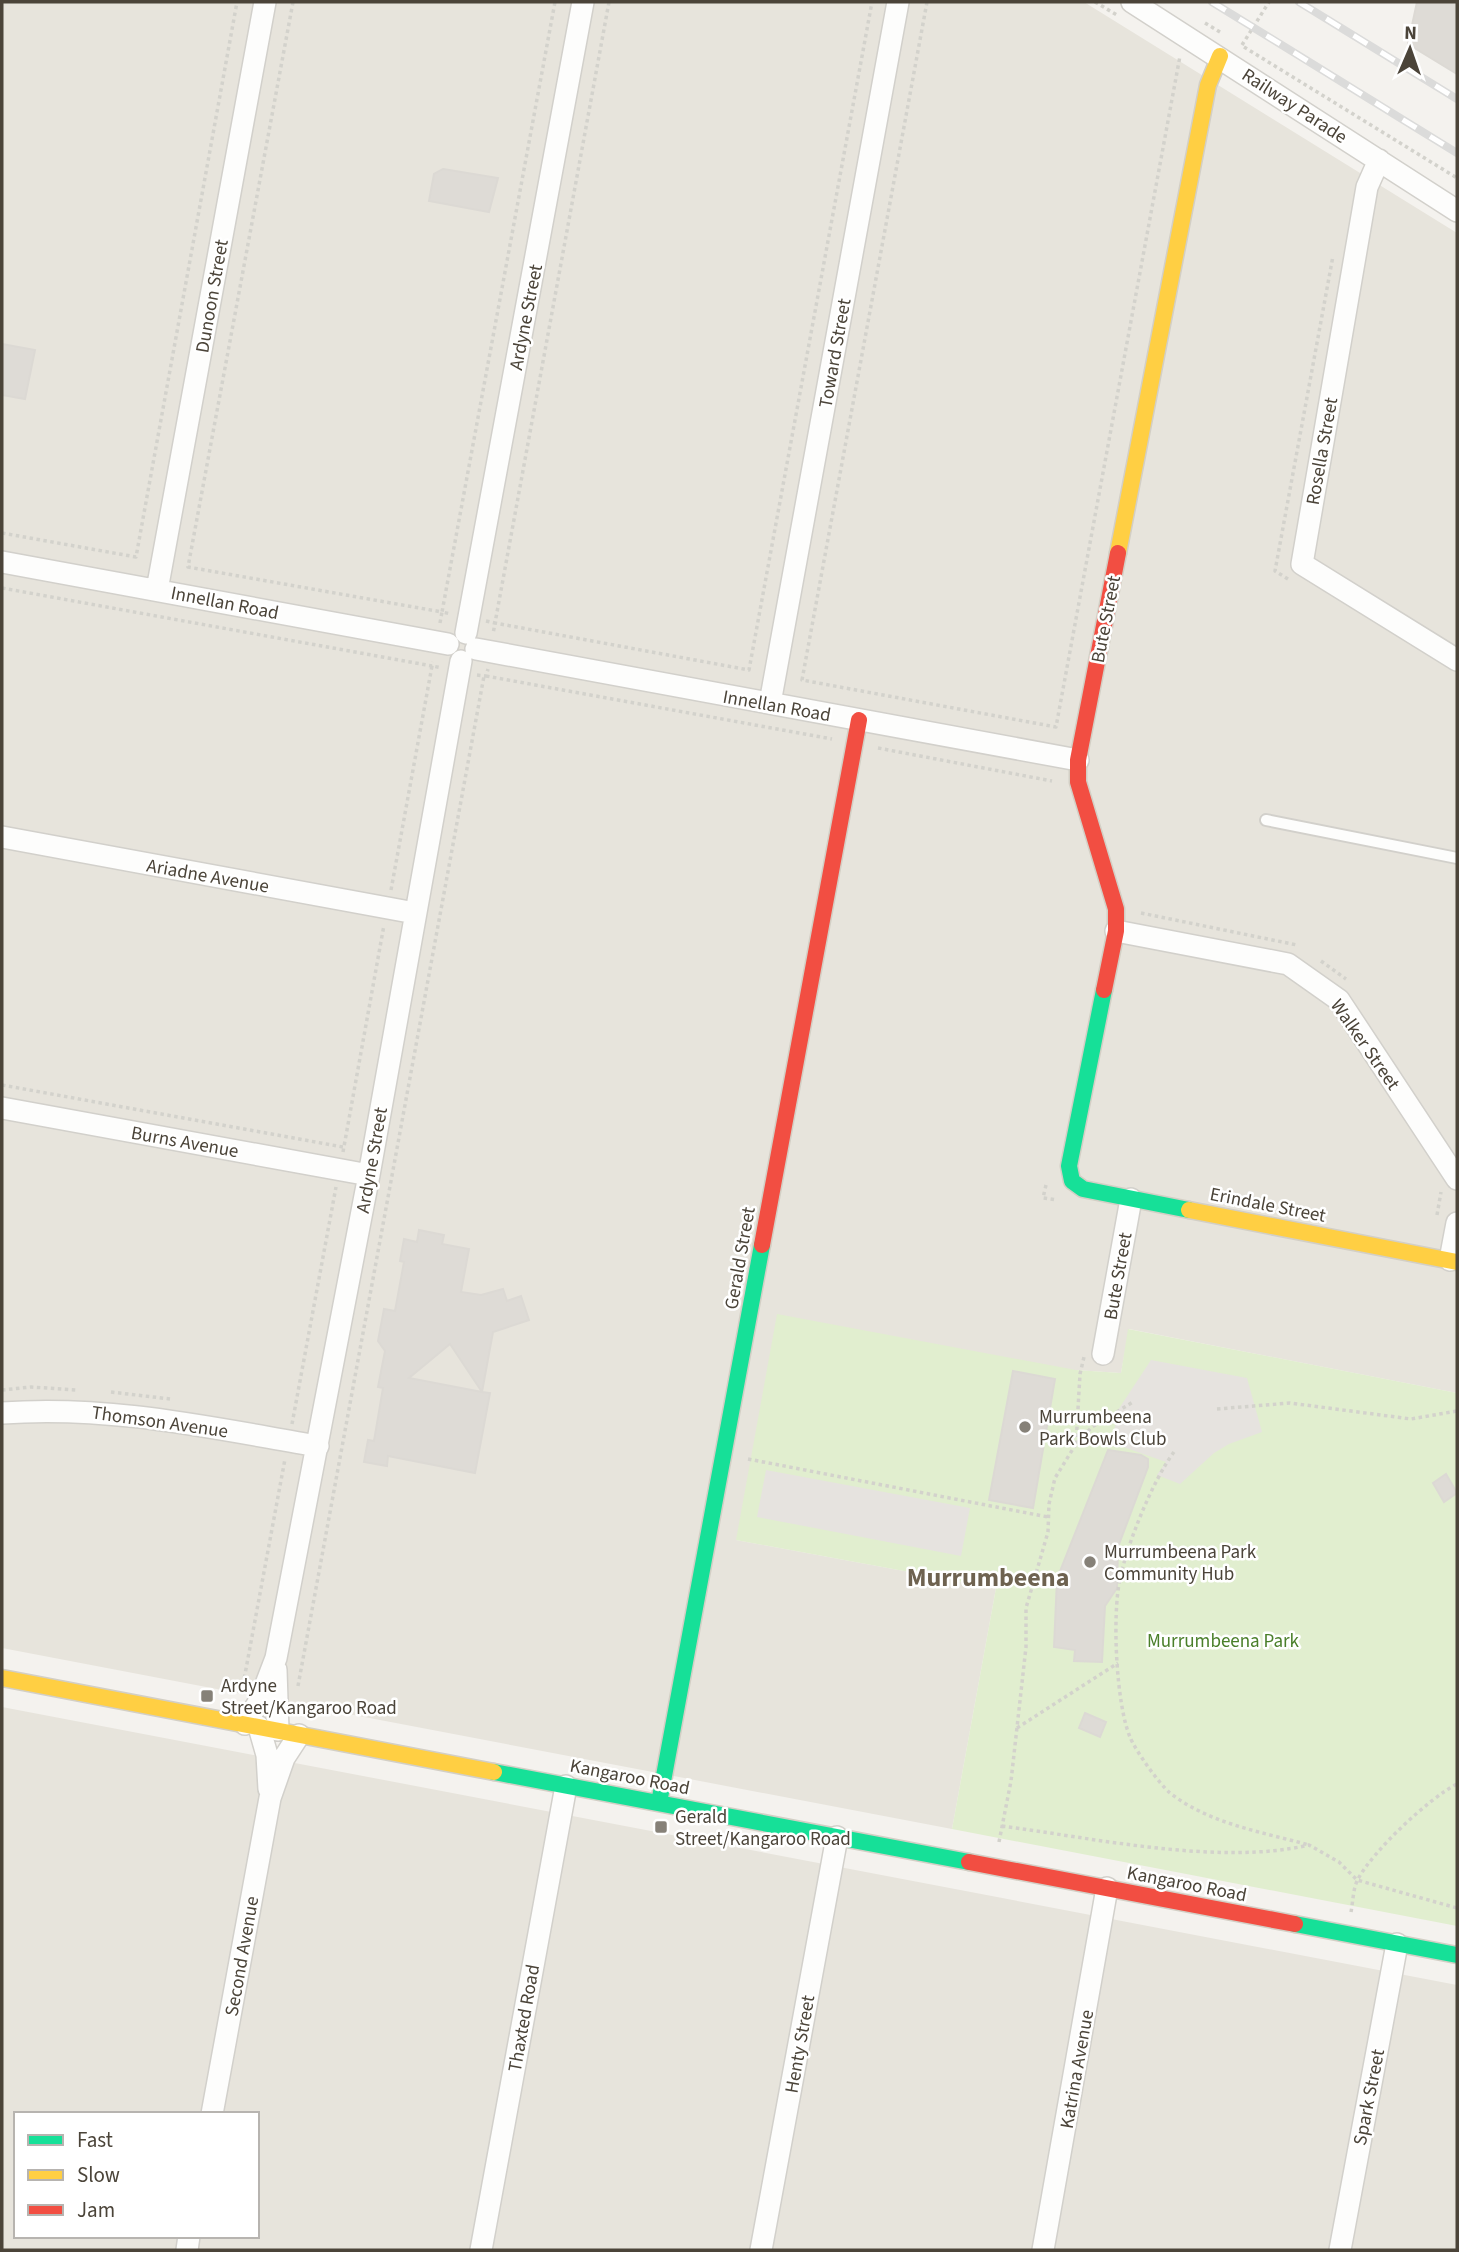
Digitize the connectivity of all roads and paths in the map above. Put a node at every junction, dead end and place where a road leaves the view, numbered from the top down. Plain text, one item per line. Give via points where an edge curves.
1 (237, 2) edge
2 (265, 2) edge
3 (293, 2) edge
4 (555, 2) edge
5 (583, 2) edge
6 (609, 2) edge
7 (872, 2) edge
8 (898, 2) edge
9 (927, 2) edge
10 (1132, 2) edge
11 (1269, 2) edge
12 (1194, 16) dead end
13 (1225, 47) junction
14 (1180, 54) dead end
15 (1379, 160) junction
16 (1457, 178) edge
17 (1457, 211) edge
18 (2, 533) edge
19 (2, 562) edge
20 (2, 588) edge
21 (157, 590) junction
22 (442, 612) junction
23 (458, 646) junction
24 (1457, 660) edge
25 (770, 704) junction
26 (859, 720) junction
27 (1056, 727) junction
28 (855, 743) junction
29 (1051, 755) junction
30 (1078, 760) junction
31 (1053, 781) junction
32 (1057, 793) dead end
33 (1266, 820) dead end
34 (2, 838) edge
35 (1457, 858) edge
36 (1137, 912) dead end
37 (415, 913) junction
38 (1115, 931) junction
39 (1303, 948) dead end
40 (1313, 955) dead end
41 (1350, 983) dead end
42 (2, 1085) edge
43 (2, 1108) edge
44 (344, 1147) dead end
45 (369, 1175) junction
46 (1072, 1181) joint
47 (1046, 1184) dead end
48 (1449, 1184) edge
49 (1131, 1199) junction
50 (1070, 1203) dead end
51 (1447, 1223) edge
52 (1454, 1261) edge
53 (1103, 1354) joint
54 (1133, 1402) dead end
55 (1217, 1409) dead end
56 (1457, 1411) edge
57 (2, 1413) edge
58 (1076, 1444) junction
59 (317, 1446) junction
60 (1174, 1452) dead end
61 (725, 1455) junction
62 (1048, 1517) junction
63 (276, 1658) junction
64 (1118, 1663) junction
65 (2, 1678) edge
66 (296, 1692) dead end
67 (1017, 1728) junction
68 (270, 1729) junction
69 (1457, 1784) edge
70 (566, 1786) junction
71 (270, 1798) junction
72 (659, 1803) junction
73 (837, 1837) junction
74 (1309, 1845) junction
75 (1357, 1880) junction
76 (1107, 1888) junction
77 (1457, 1908) edge
78 (1347, 1934) junction
79 (1396, 1944) junction
80 (1457, 1955) edge
81 (212, 2112) edge
82 (481, 2250) edge
83 (761, 2250) edge
84 (1043, 2250) edge
85 (1340, 2250) edge

1 - 18 path via 135,557
2 - 21 street, Dunoon Street
3 - 22 path via 188,567
4 - 22 path
5 - 23 street, Ardyne Street
6 - 7 path via 495,623 749,670
8 - 25 street, Toward Street
9 - 27 path via 802,680
10 - 13 street, Railway Parade
11 - 16 path via 1242,45
12 - 13 path
13 - 15 street, Railway Parade
13 - 30 street, Bute Street via 1208,85
14 - 27 path
15 - 17 street, Railway Parade
15 - 24 street, Rosella Street via 1367,187 1302,564
19 - 21 street, Innellan Road
20 - 23 path via 432,666
21 - 23 street, Innellan Road
22 - 23 path
23 - 25 street, Innellan Road
23 - 37 street, Ardyne Street
25 - 26 street, Innellan Road
26 - 28 street, Gerald Street
26 - 29 street, Innellan Road
27 - 29 path
28 - 31 path
28 - 61 street, Gerald Street
28 - 66 path via 485,676
29 - 30 street, Innellan Road
29 - 31 path
30 - 38 street, Bute Street via 1078,782 1116,909
31 - 32 path
33 - 35 lane
34 - 37 street, Ariadne Avenue
36 - 39 path via 1293,942
37 - 45 street, Ardyne Street
38 - 46 street, Bute Street via 1069,1166
38 - 48 street, Walker Street via 1288,964 1339,1000
40 - 41 path
42 - 44 path
43 - 45 street, Burns Avenue
45 - 59 street, Ardyne Street
46 - 49 street, Erindale Street via 1083,1189
47 - 50 path via 1043,1198
48 - 51 path
49 - 52 street, Erindale Street
49 - 53 street, Bute Street
51 - 52 street
53 - 58 path via 1082,1357
54 - 58 path via 1092,1427
55 - 56 path via 1290,1403 1411,1419
57 - 59 street, Thomson Avenue via 43,1410 140,1415
58 - 62 path via 1055,1478
59 - 63 street, Ardyne Street
60 - 64 path via 1157,1475 1119,1579
61 - 62 path
61 - 72 street, Gerald Street
62 - 67 path via 1039,1573 1026,1608
63 - 68 street, Ardyne Street
63 - 68 street, Ardyne Street via 260,1700
64 - 67 path
64 - 74 path via 1130,1738 1168,1792 1206,1816
65 - 68 street, Kangaroo Road
67 - 74 path via 1002,1826 1226,1852 1283,1851
68 - 70 street, Kangaroo Road
68 - 71 street, Second Avenue
68 - 71 street, Second Avenue via 284,1758
69 - 75 path via 1442,1791 1402,1826
70 - 72 street, Kangaroo Road
70 - 82 street, Thaxted Road
71 - 81 street, Second Avenue
72 - 73 street, Kangaroo Road
73 - 76 street, Kangaroo Road
73 - 83 street, Henty Street
74 - 75 path via 1339,1862
75 - 77 path
75 - 78 path
76 - 78 street, Kangaroo Road
76 - 84 street, Katrina Avenue
78 - 79 street, Kangaroo Road
79 - 80 street, Kangaroo Road
79 - 85 street, Spark Street

